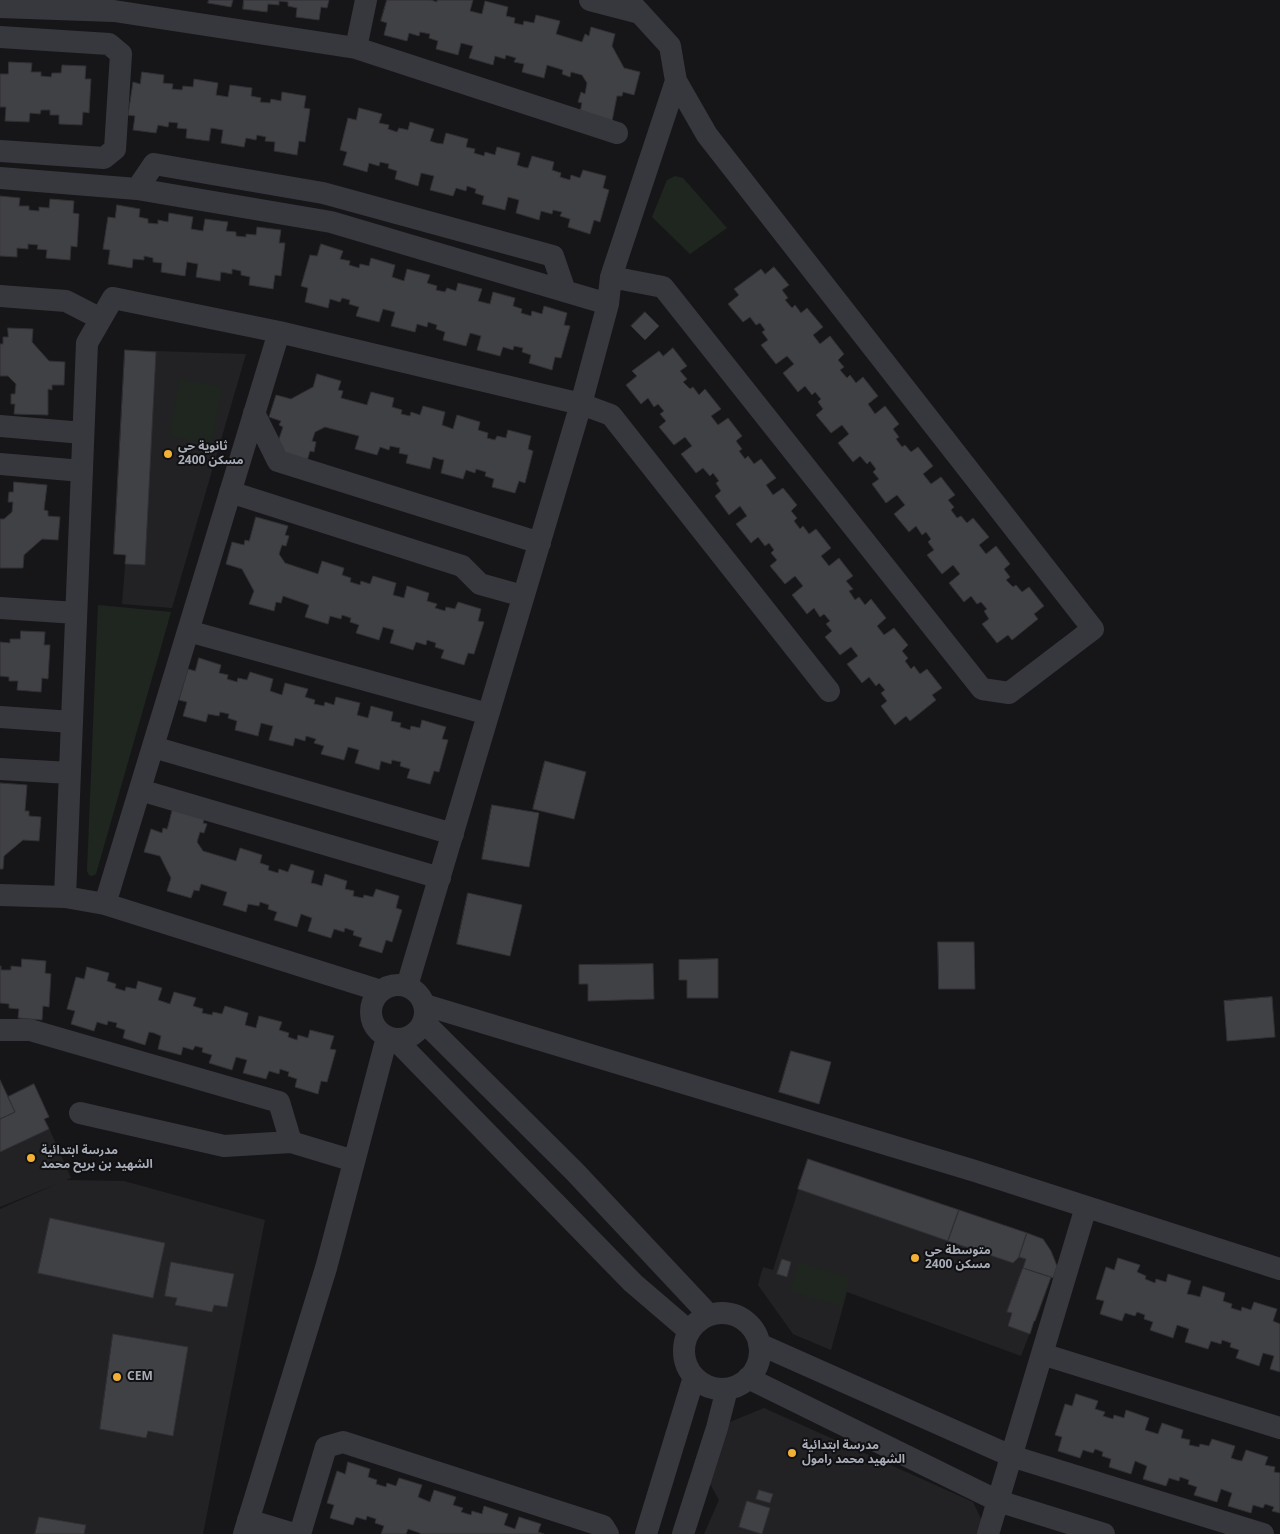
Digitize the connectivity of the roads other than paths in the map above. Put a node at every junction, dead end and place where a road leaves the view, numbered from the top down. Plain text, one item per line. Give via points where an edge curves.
1 (366, 0) edge
2 (590, 0) edge
3 (115, 6) edge
4 (0, 7) edge
5 (634, 7) edge
6 (0, 37) edge
7 (356, 48) junction
8 (676, 81) junction
9 (617, 133) dead end
10 (0, 151) edge
11 (0, 178) edge
12 (137, 189) junction
13 (611, 277) junction
14 (565, 291) junction
15 (0, 296) edge
16 (608, 304) junction
17 (100, 319) junction
18 (279, 332) junction
19 (581, 404) junction
20 (254, 413) junction
21 (0, 430) edge
22 (83, 433) junction
23 (0, 464) edge
24 (82, 471) junction
25 (230, 492) junction
26 (540, 543) junction
27 (523, 596) junction
28 (0, 608) edge
29 (76, 614) junction
30 (188, 631) junction
31 (828, 691) dead end
32 (488, 714) junction
33 (0, 717) edge
34 (72, 722) junction
35 (153, 747) junction
36 (0, 769) edge
37 (70, 773) junction
38 (140, 790) junction
39 (453, 834) junction
40 (440, 878) junction
41 (0, 895) edge
42 (66, 897) junction
43 (105, 904) junction
44 (407, 986) junction
45 (381, 991) junction
46 (424, 1013) junction
47 (0, 1030) edge
48 (391, 1038) junction
49 (80, 1114) dead end
50 (291, 1142) junction
51 (354, 1161) junction
52 (1086, 1207) junction
53 (1280, 1269) edge
54 (709, 1315) junction
55 (689, 1332) junction
56 (759, 1344) junction
57 (1042, 1354) junction
58 (694, 1377) junction
59 (748, 1378) junction
60 (727, 1389) junction
61 (1280, 1428) edge
62 (1011, 1456) junction
63 (998, 1501) junction
64 (246, 1527) edge
65 (294, 1534) edge
66 (300, 1534) edge
67 (608, 1534) edge
68 (646, 1534) edge
69 (683, 1534) edge
70 (988, 1534) edge
71 (1104, 1534) edge
72 (1263, 1534) edge

1 - 7 street
2 - 5 street
3 - 4 street
3 - 7 street
5 - 8 street via 670,46
6 - 10 street via 109,44 121,54 115,149 104,158
7 - 9 street
8 - 13 street
8 - 13 street via 707,135 1093,629 1009,693 982,688 662,287
11 - 12 street
12 - 14 street via 331,222
12 - 14 street via 154,164 323,192 553,256
13 - 16 street
14 - 16 street
15 - 17 street via 66,301
16 - 19 street
17 - 18 street via 113,298
17 - 22 street via 87,343
18 - 19 street
18 - 20 street
19 - 26 street
19 - 31 street via 611,416
20 - 25 street
20 - 26 street via 278,462
21 - 22 street
22 - 24 street
23 - 24 street
24 - 29 street
25 - 27 street via 462,566 480,584
25 - 30 street
26 - 27 street
27 - 32 street
28 - 29 street
29 - 34 street
30 - 32 street
30 - 35 street
32 - 39 street
33 - 34 street
34 - 37 street
35 - 38 street
35 - 39 street
36 - 37 street
37 - 42 street
38 - 40 street
38 - 43 street
39 - 40 street
40 - 44 street
41 - 42 street
42 - 43 street
43 - 45 street
44 - 45 street via 389,986
44 - 46 street via 421,997
45 - 48 street via 371,1006 370,1015 379,1032
46 - 48 street via 419,1030 413,1035 404,1039
46 - 52 street via 975,1171
46 - 54 street
47 - 50 street via 30,1030 278,1102
48 - 51 street
48 - 55 street via 633,1282
49 - 50 street via 224,1146
50 - 51 street
51 - 64 street via 326,1268
52 - 53 street
52 - 57 street
54 - 55 street via 698,1321
54 - 56 street via 735,1315 746,1322
55 - 58 street via 684,1343 684,1356
56 - 59 street via 756,1368
56 - 62 street
57 - 61 street
57 - 62 street
58 - 60 street via 715,1389
58 - 68 street
59 - 60 street
59 - 63 street
60 - 69 street
62 - 63 street
62 - 72 street
63 - 70 street
63 - 71 street
64 - 65 street
66 - 67 street via 326,1447 342,1442 603,1526

